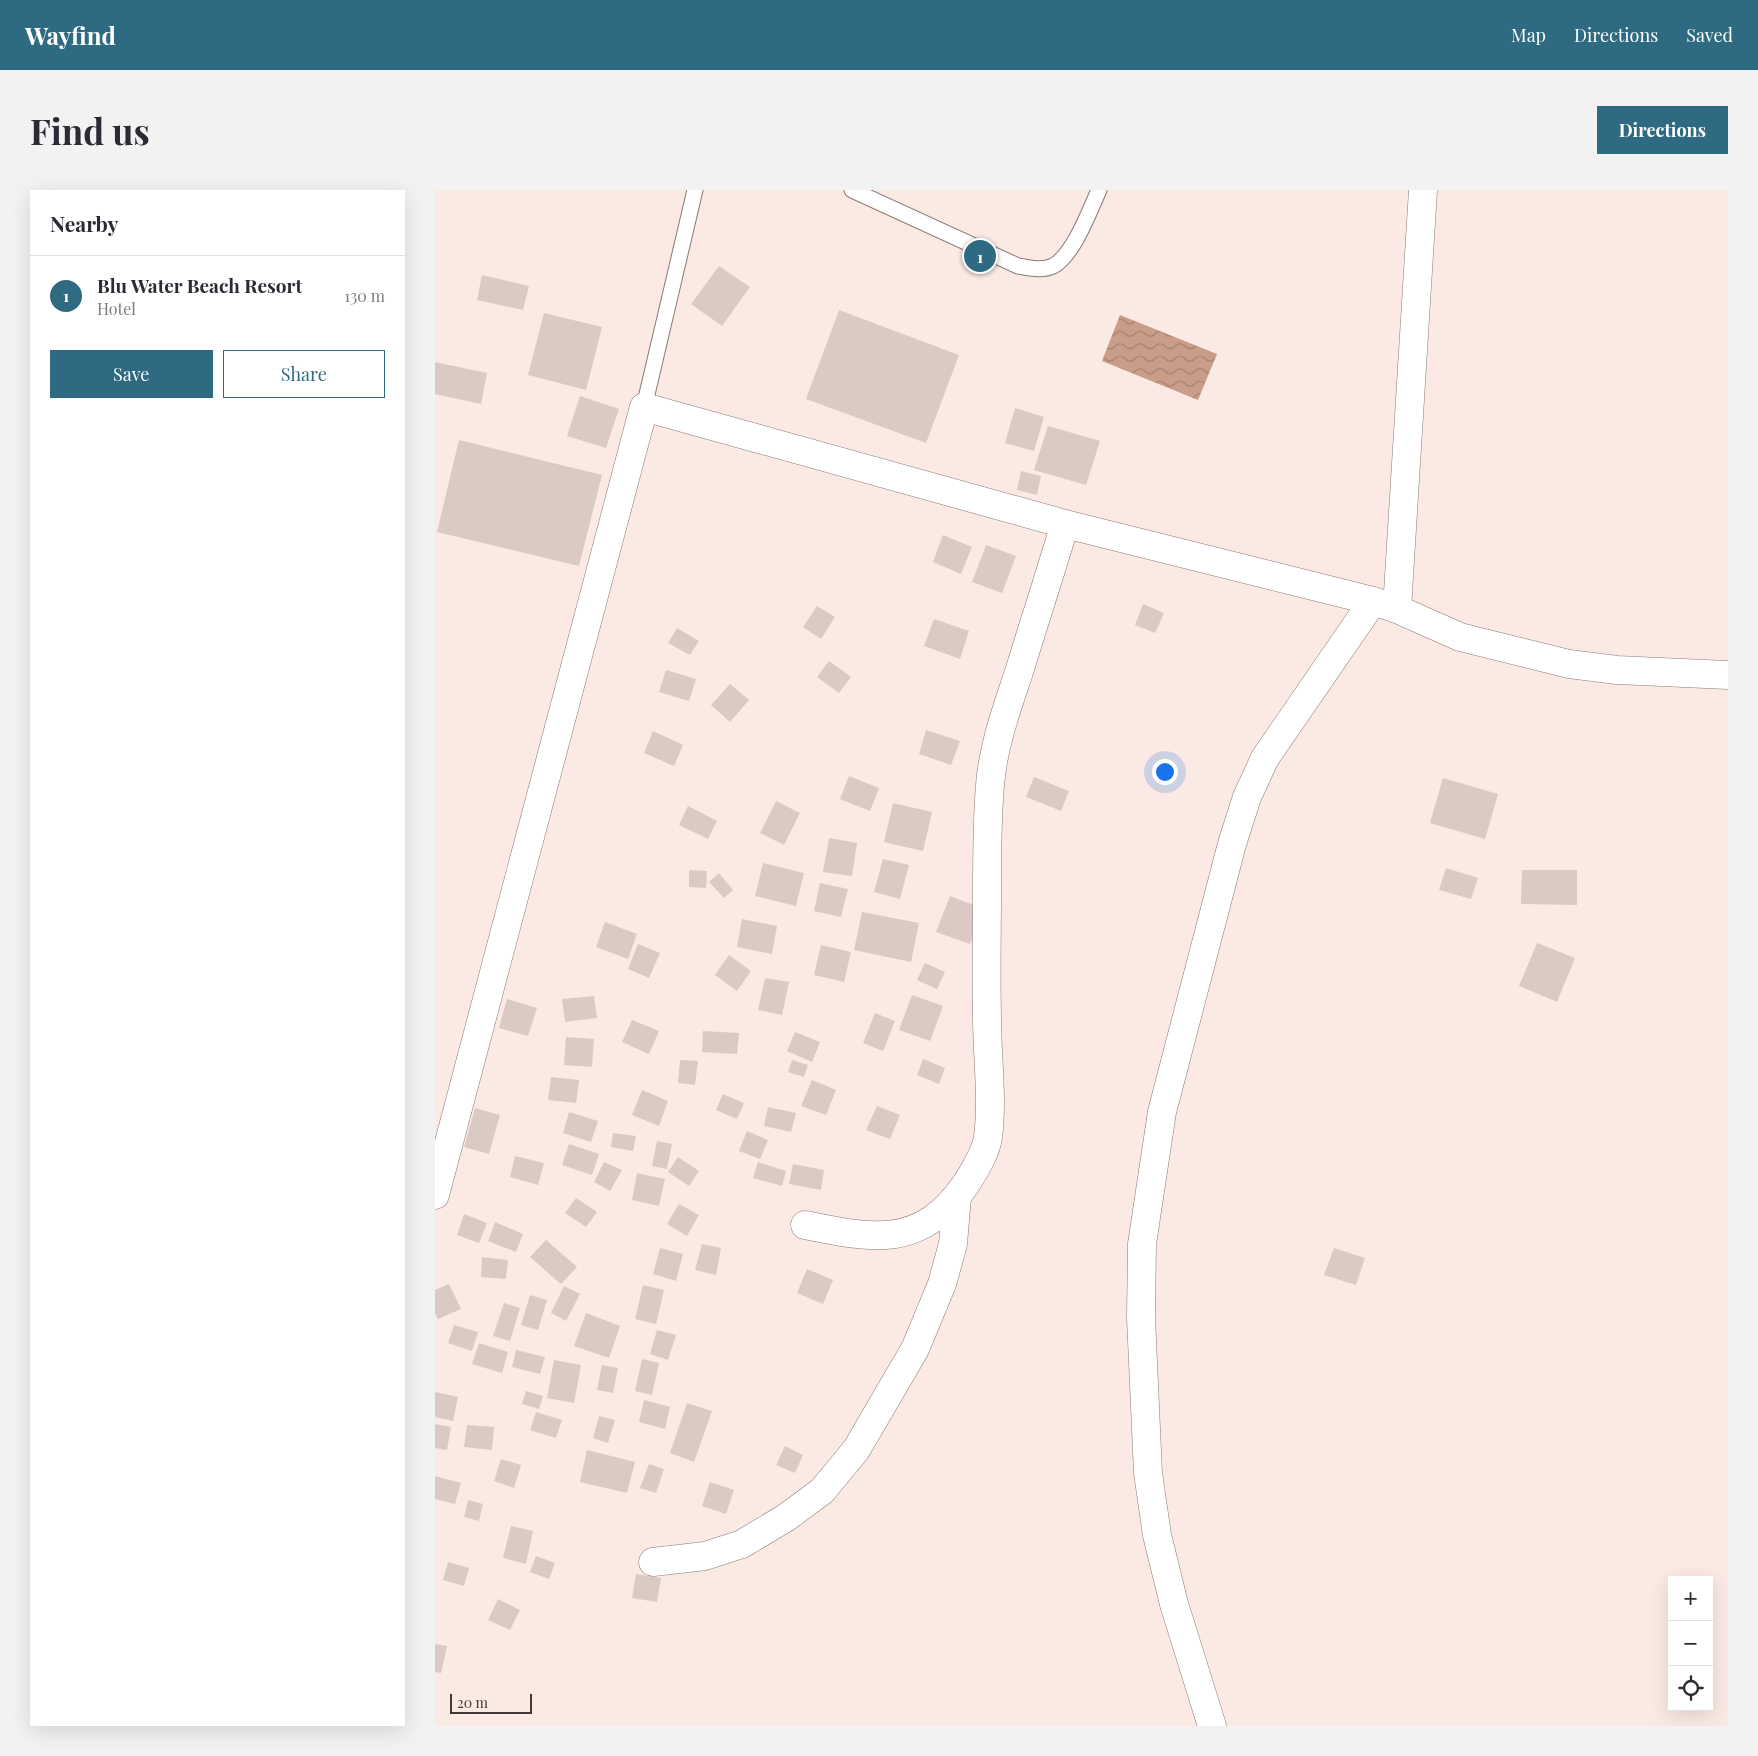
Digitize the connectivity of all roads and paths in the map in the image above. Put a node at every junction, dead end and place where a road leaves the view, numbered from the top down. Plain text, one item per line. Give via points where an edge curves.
1 (695, 190) edge
2 (853, 190) edge
3 (1099, 190) edge
4 (1423, 190) edge
5 (644, 408) junction
6 (1065, 524) junction
7 (1385, 605) junction
8 (1728, 675) edge
9 (435, 1194) edge
10 (957, 1196) junction
11 (805, 1225) dead end
12 (653, 1562) dead end
13 (1212, 1726) edge

1 - 5 lane
2 - 3 lane via 1018,266 1037,269 1053,266 1069,250
4 - 7 street
5 - 6 street
5 - 9 street
6 - 7 street
6 - 10 street via 1009,703 990,782 988,1140 971,1176
7 - 8 street via 1460,637 1569,664 1617,670
7 - 13 street via 1265,758 1247,796 1162,1112 1142,1244 1141,1318 1148,1473 1157,1535 1174,1604
10 - 11 street via 939,1215 917,1228 896,1235 850,1234
10 - 12 street via 953,1244 942,1284 915,1349 855,1450 822,1491 742,1544 705,1556

